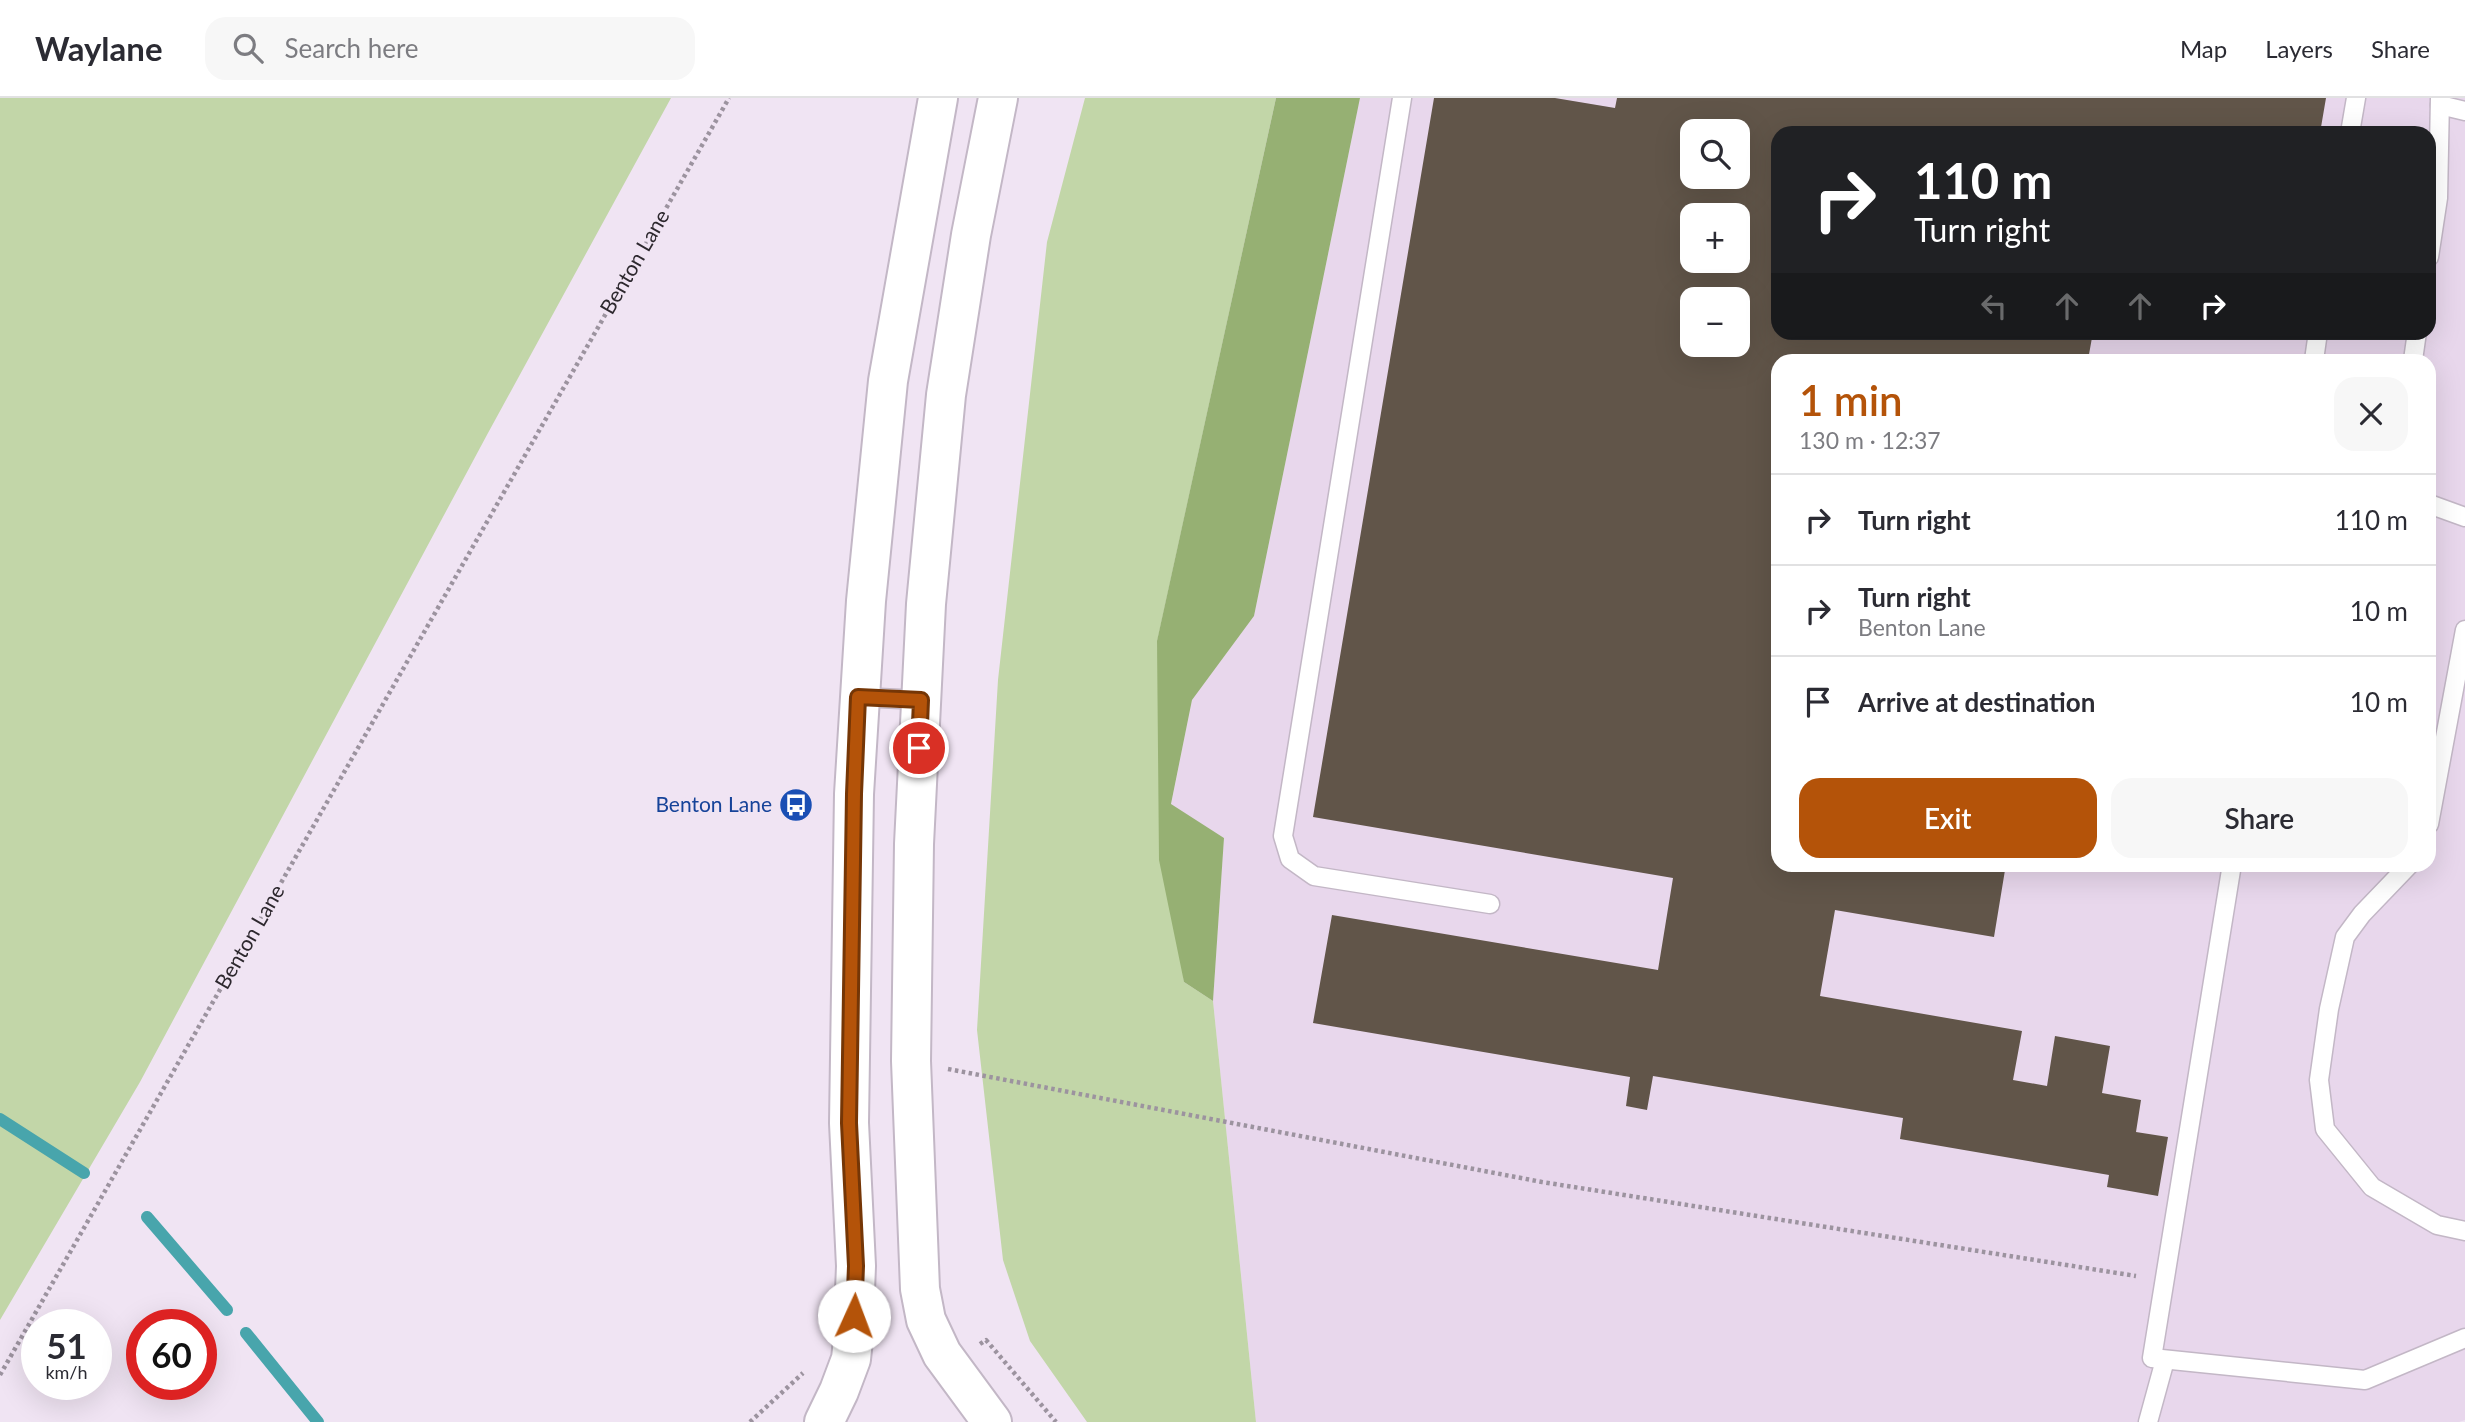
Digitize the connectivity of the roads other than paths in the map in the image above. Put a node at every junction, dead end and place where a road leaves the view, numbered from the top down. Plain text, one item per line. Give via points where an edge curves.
1 (938, 98) edge
2 (998, 98) edge
3 (1402, 98) edge
4 (2356, 98) edge
5 (2440, 102) edge
6 (2465, 111) edge
7 (2351, 126) edge
8 (2436, 211) edge
9 (2436, 507) edge
10 (2465, 517) edge
11 (2465, 630) edge
12 (858, 697) junction
13 (921, 700) junction
14 (2436, 786) edge
15 (2231, 872) edge
16 (2402, 872) edge
17 (1490, 904) dead end
18 (2465, 1231) edge
19 (2465, 1338) edge
20 (2165, 1360) junction
21 (824, 1422) edge
22 (992, 1422) edge
23 (2148, 1422) edge

1 - 12 main road via 888,381
2 - 13 main road via 946,395
3 - 17 lane via 1283,836 1290,859 1314,876
4 - 7 lane
5 - 6 lane
5 - 8 lane
9 - 10 lane
11 - 14 lane
12 - 13 lane
12 - 21 main road via 849,1123 856,1266 853,1340 851,1359
13 - 22 main road via 911,1061 920,1289 926,1320 947,1362
15 - 20 lane via 2152,1358
16 - 18 lane via 2345,937 2319,1080 2325,1129 2372,1187 2437,1224
19 - 20 lane via 2365,1380
20 - 23 lane

